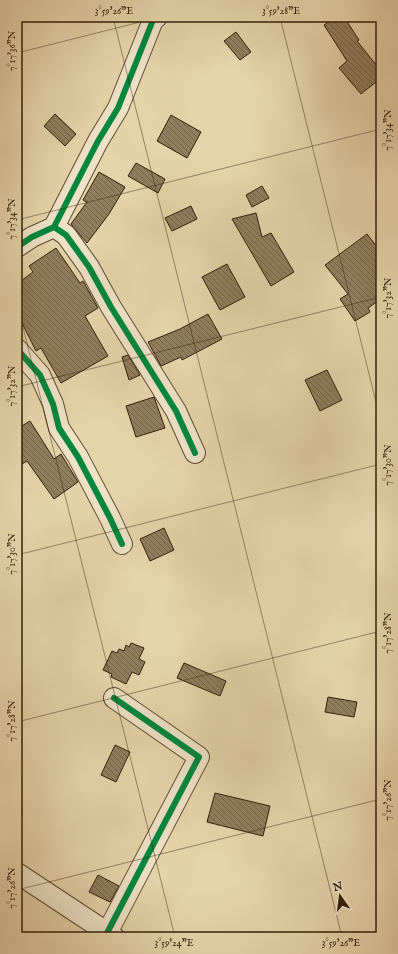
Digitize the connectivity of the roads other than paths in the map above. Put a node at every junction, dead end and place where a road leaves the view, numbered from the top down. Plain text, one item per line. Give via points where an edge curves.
1 (157, 17) edge
2 (54, 227) junction
3 (17, 247) edge
4 (17, 349) edge
5 (195, 453) dead end
6 (122, 544) dead end
7 (114, 698) dead end
8 (17, 873) edge
9 (110, 935) edge

1 - 2 street via 153,20 118,108
2 - 3 street
2 - 5 street via 66,235 89,267 176,411
4 - 6 street via 40,375 53,404 59,428 78,457
7 - 9 street via 199,757
8 - 9 street

